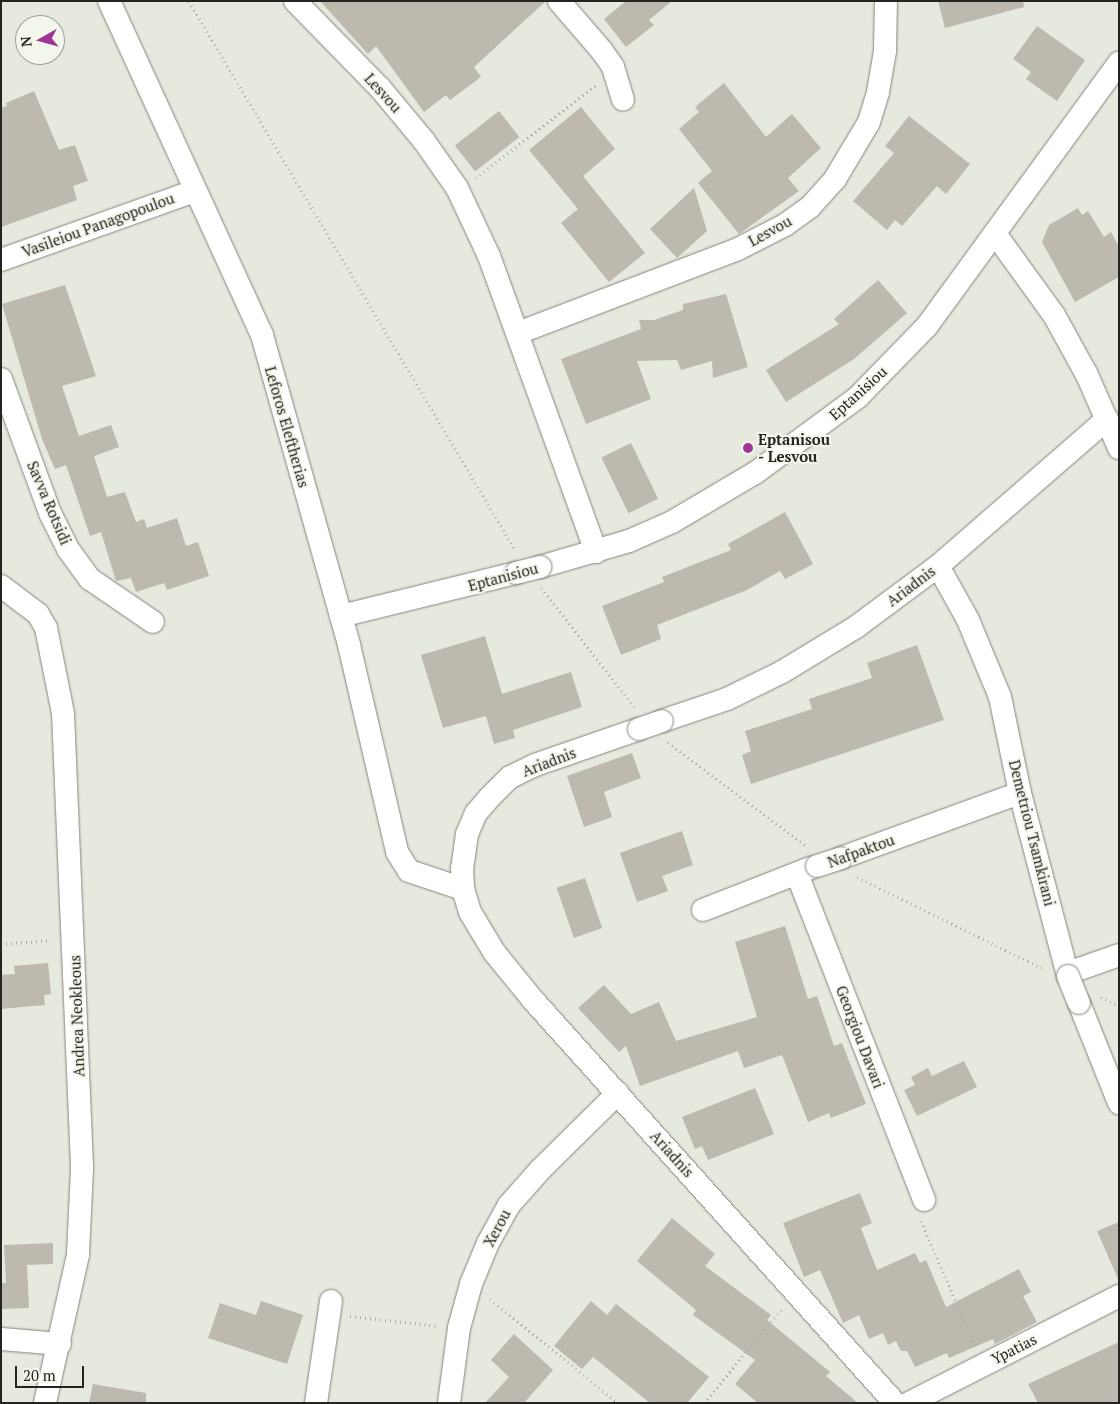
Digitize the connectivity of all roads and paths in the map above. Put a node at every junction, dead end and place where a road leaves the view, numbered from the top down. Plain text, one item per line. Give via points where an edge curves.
1 (109, 1) edge
2 (189, 1) edge
3 (295, 1) edge
4 (558, 1) edge
5 (886, 1) edge
6 (1119, 63) edge
7 (614, 71) junction
8 (623, 100) dead end
9 (195, 191) junction
10 (459, 192) junction
11 (996, 235) junction
12 (1, 260) edge
13 (518, 333) junction
14 (1, 379) edge
15 (1108, 419) junction
16 (1119, 448) edge
17 (596, 552) junction
18 (517, 565) junction
19 (938, 566) junction
20 (1, 586) edge
21 (544, 593) dead end
22 (341, 616) junction
23 (153, 622) dead end
24 (638, 719) junction
25 (662, 729) junction
26 (1020, 793) junction
27 (808, 863) junction
28 (847, 866) junction
29 (463, 889) junction
30 (703, 910) dead end
31 (74, 938) junction
32 (1, 944) edge
33 (1119, 955) edge
34 (1061, 973) junction
35 (1086, 998) junction
36 (1119, 1006) edge
37 (618, 1093) junction
38 (1119, 1103) edge
39 (924, 1200) joint
40 (471, 1284) junction
41 (795, 1292) junction
42 (1119, 1296) edge
43 (330, 1307) joint
44 (459, 1328) junction
45 (1, 1339) edge
46 (60, 1344) junction
47 (983, 1365) junction
48 (45, 1403) edge
49 (316, 1403) edge
50 (449, 1403) edge
51 (618, 1403) edge
52 (704, 1403) edge
53 (895, 1403) edge
54 (909, 1403) edge

1 - 9 street, Leforos Eleftherias
2 - 18 path
3 - 10 street, Lesvou via 380,88 424,141
4 - 7 street via 588,32
5 - 13 street, Lesvou via 885,52 869,122 835,179 810,206 785,225 738,249
6 - 11 street, Eptanisiou
7 - 8 street
7 - 10 path
9 - 12 street, Vasileiou Panagopoulou
9 - 22 street, Leforos Eleftherias via 262,335
10 - 13 street, Lesvou via 489,256
11 - 15 street via 1054,315
11 - 17 street, Eptanisiou via 927,326 858,397 804,440 712,500 629,541
13 - 17 street, Lesvou
14 - 23 street, Savva Rotsidi via 50,513 68,549 90,579
15 - 16 street
15 - 19 street, Ariadnis
17 - 18 street, Eptanisiou, bridge via 540,567
18 - 22 street, Eptanisiou
19 - 25 street, Ariadnis via 856,627 782,672
19 - 26 street, Demetriou Tsamkirani via 968,620 1000,697
20 - 31 street, Andrea Neokleous via 38,614 46,628 63,713
21 - 24 path
22 - 29 street, Leforos Eleftherias via 397,852 409,871
24 - 25 street, Ariadnis, bridge
24 - 29 street, Ariadnis via 510,777 476,813 467,834 462,868
25 - 27 path
26 - 28 street, Nafpaktou
26 - 34 street, Demetriou Tsamkirani
27 - 28 street, Nafpaktou, bridge
27 - 30 street, Nafpaktou
27 - 39 street, Georgiou Davari
28 - 34 path
29 - 37 street, Ariadnis via 470,912 494,952
31 - 32 path
31 - 46 street, Andrea Neokleous via 82,1169 78,1255
33 - 34 street
34 - 35 street, Demetriou Tsamkirani, bridge
35 - 36 path
35 - 38 street, Demetriou Tsamkirani
37 - 40 street, Xerou via 540,1169 509,1205
37 - 41 street, Ariadnis
39 - 47 path via 920,1224
40 - 44 street, Xerou
40 - 51 path
41 - 52 path
41 - 53 street, Ariadnis
42 - 47 street, Ypatias
43 - 44 path
43 - 49 street
44 - 50 street, Xerou
45 - 46 street
46 - 48 street, Andrea Neokleous
47 - 54 street, Ypatias

